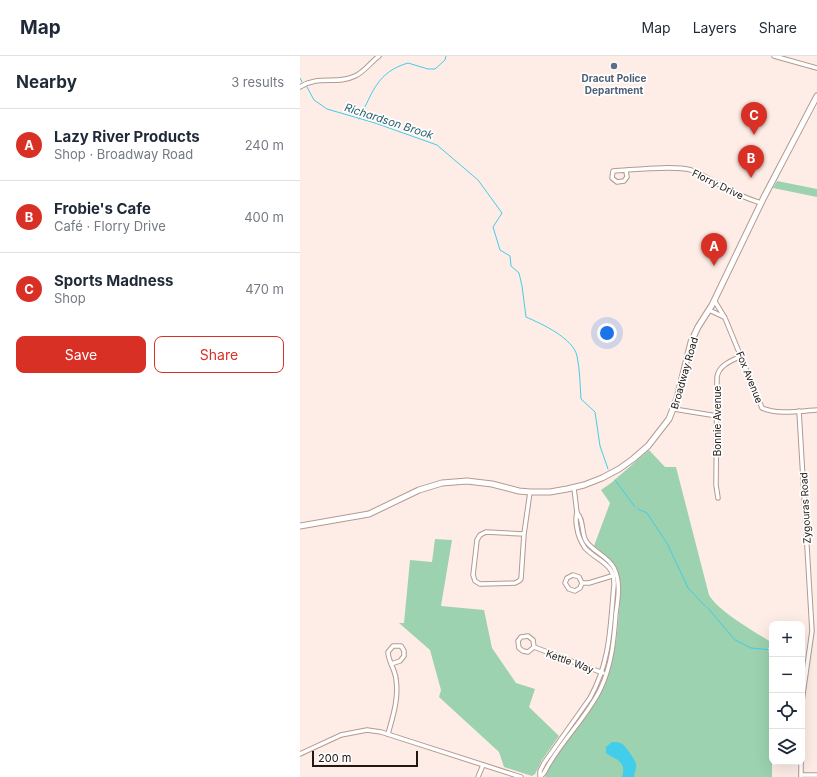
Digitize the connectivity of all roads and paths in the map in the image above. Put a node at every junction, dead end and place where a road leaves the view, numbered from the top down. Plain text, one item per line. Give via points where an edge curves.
1 (379, 56) edge
2 (774, 56) edge
3 (817, 68) edge
4 (300, 87) edge
5 (817, 96) edge
6 (626, 171) junction
7 (761, 203) junction
8 (714, 300) junction
9 (708, 310) junction
10 (725, 318) junction
11 (741, 356) junction
12 (674, 409) junction
13 (817, 410) edge
14 (799, 411) junction
15 (717, 416) junction
16 (574, 488) junction
17 (530, 492) junction
18 (718, 498) dead end
19 (300, 526) edge
20 (524, 534) junction
21 (615, 575) junction
22 (582, 583) junction
23 (610, 627) junction
24 (615, 627) junction
25 (534, 647) junction
26 (392, 664) junction
27 (604, 673) junction
28 (803, 693) edge
29 (388, 734) junction
30 (300, 754) edge
31 (483, 765) junction
32 (801, 765) edge
33 (817, 775) edge
34 (540, 776) edge
35 (801, 776) edge
36 (478, 777) edge
37 (521, 777) edge

1 - 4 street via 355,76 312,81
2 - 3 street
5 - 7 main road, Broadway Road
6 - 6 street, Florry Drive via 613,172 612,178 617,182 624,182 627,177
6 - 7 street, Florry Drive via 677,168 690,170
7 - 8 main road, Broadway Road
8 - 9 main road, Broadway Road
8 - 10 street, Fox Avenue
9 - 10 street
9 - 12 main road, Broadway Road via 691,342
10 - 11 street, Fox Avenue
11 - 14 street, Fox Avenue via 762,408 769,411
11 - 15 street, Bonnie Avenue via 725,364 718,371
12 - 15 street
12 - 16 main road, Broadway Road via 662,430 633,459 602,478
13 - 14 street, Fox Avenue
14 - 28 street, Zygouras Road via 812,630
15 - 18 street, Bonnie Avenue
16 - 17 main road, Broadway Road
16 - 21 street via 577,513 575,517 580,538 585,547 597,554
17 - 19 main road, Broadway Road via 467,481 442,483 419,490 369,514
17 - 20 street
20 - 20 street via 520,582 480,584 475,581 473,575 477,540 480,535 486,532
21 - 22 street
21 - 23 street
21 - 24 street via 618,589
22 - 22 street via 579,577 573,575 567,578 566,583 569,589 574,591
23 - 24 street
23 - 27 street
24 - 27 street via 613,646
25 - 25 street, Kettle Way via 533,640 528,636 521,637 518,641 518,646 523,652 528,652
25 - 27 street, Kettle Way
26 - 26 street via 404,656 401,646 395,645 389,649
26 - 29 street via 398,689
27 - 34 street via 570,730 544,763
29 - 30 street via 374,730 360,731 334,738
29 - 31 street
31 - 36 street
31 - 37 street
32 - 35 street
33 - 35 street

